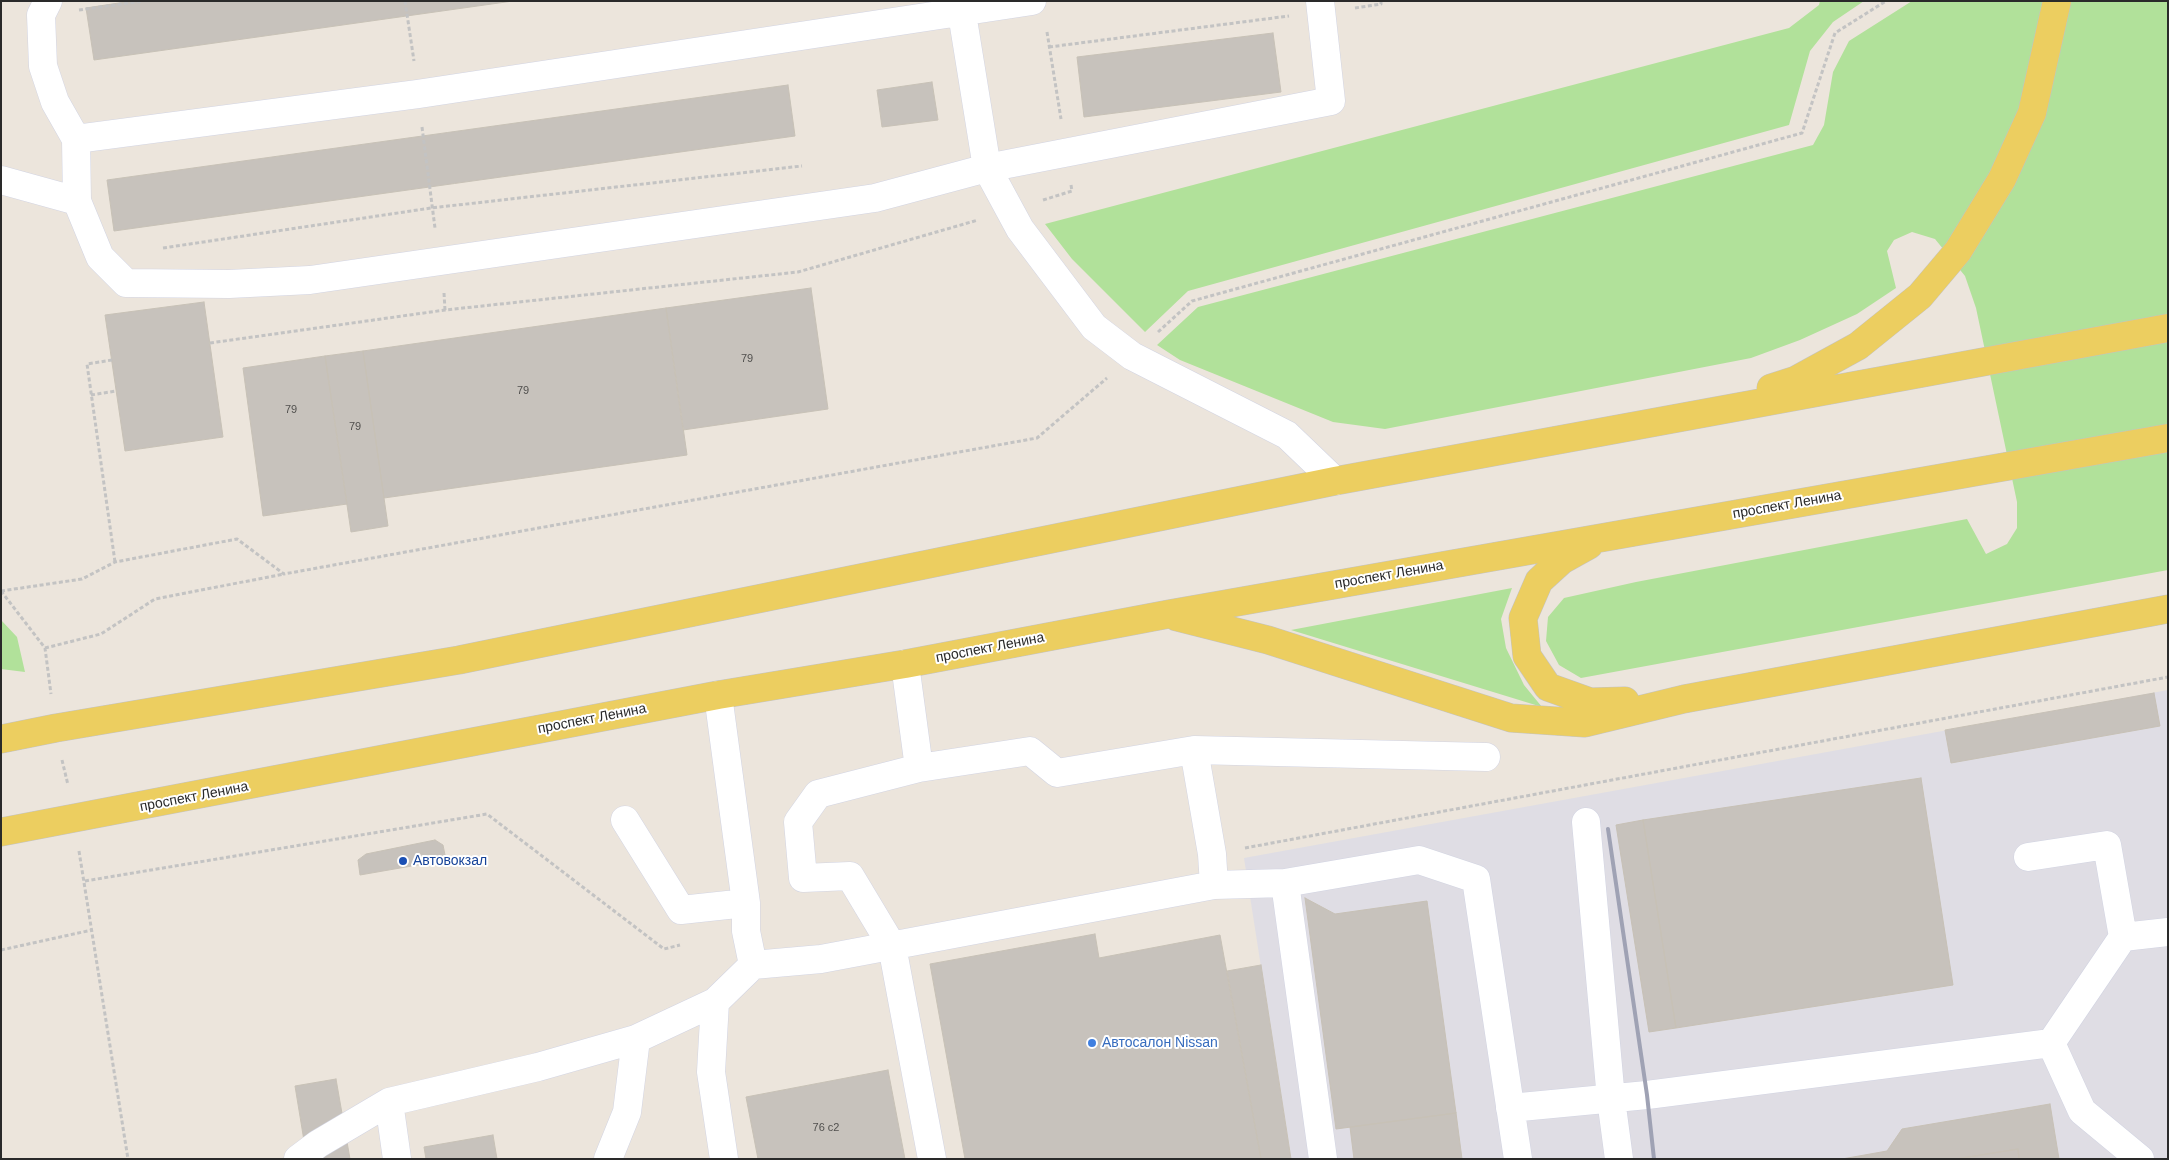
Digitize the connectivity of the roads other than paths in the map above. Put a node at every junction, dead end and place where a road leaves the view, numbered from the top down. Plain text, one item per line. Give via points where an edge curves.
1 (1032, 1) edge
2 (2056, 1) edge
3 (961, 6) edge
4 (1320, 7) edge
5 (45, 8) edge
6 (76, 139) junction
7 (987, 168) junction
8 (1, 180) edge
9 (77, 201) junction
10 (2168, 328) edge
11 (1689, 415) junction
12 (2168, 438) edge
13 (1335, 481) junction
14 (1602, 537) junction
15 (2168, 608) edge
16 (1169, 614) junction
17 (904, 664) junction
18 (718, 695) junction
19 (1684, 699) junction
20 (1, 739) edge
21 (1194, 750) junction
22 (1486, 757) dead end
23 (919, 768) junction
24 (625, 820) dead end
25 (1586, 822) dead end
26 (1, 832) edge
27 (2028, 857) dead end
28 (1285, 883) junction
29 (1214, 885) junction
30 (746, 903) junction
31 (2168, 932) edge
32 (2123, 937) junction
33 (892, 946) junction
34 (753, 965) junction
35 (715, 1002) junction
36 (636, 1039) junction
37 (2051, 1043) junction
38 (1611, 1099) junction
39 (389, 1102) junction
40 (1510, 1108) junction
41 (298, 1159) edge
42 (397, 1159) edge
43 (608, 1159) edge
44 (724, 1159) edge
45 (932, 1159) edge
46 (1323, 1159) edge
47 (1518, 1159) edge
48 (1619, 1159) edge
49 (2140, 1159) edge

1 - 3 lane
2 - 11 main road via 2032,113 2002,179 1958,251 1920,296 1858,346 1796,380
3 - 6 lane via 418,94
3 - 7 lane
4 - 7 lane via 1331,102
5 - 6 lane via 43,66 55,102
6 - 9 lane
7 - 9 lane via 875,198 310,280 229,284 126,283 100,257
7 - 13 lane via 1020,229 1094,327 1132,356 1286,435
8 - 9 lane
10 - 11 main road
11 - 13 main road
12 - 14 main road, проспект Ленина
13 - 20 main road via 459,660
14 - 16 main road, проспект Ленина
14 - 19 main road via 1562,560 1540,581 1523,618 1527,656 1548,687 1590,702
15 - 19 main road
16 - 17 main road, проспект Ленина
16 - 19 main road via 1268,640 1511,718 1584,723
17 - 18 main road, проспект Ленина
17 - 23 lane
18 - 26 main road, проспект Ленина
18 - 30 lane
21 - 22 lane
21 - 23 lane via 1057,774 1030,751
21 - 29 lane via 1212,854
23 - 33 lane via 818,794 798,822 803,878 850,876
24 - 30 lane via 681,910
25 - 38 lane
27 - 32 lane via 2107,845
28 - 29 lane
28 - 40 lane via 1419,860 1476,879
28 - 46 lane
29 - 33 lane
30 - 34 lane via 746,931
31 - 32 lane
32 - 37 lane
33 - 34 lane via 821,959
33 - 45 lane
34 - 35 lane
35 - 36 lane
35 - 44 lane via 712,1072
36 - 39 lane via 538,1067
36 - 43 lane via 627,1112
37 - 38 lane
37 - 49 lane via 2082,1112
38 - 40 lane
38 - 48 lane
39 - 41 lane
39 - 42 lane
40 - 47 lane

